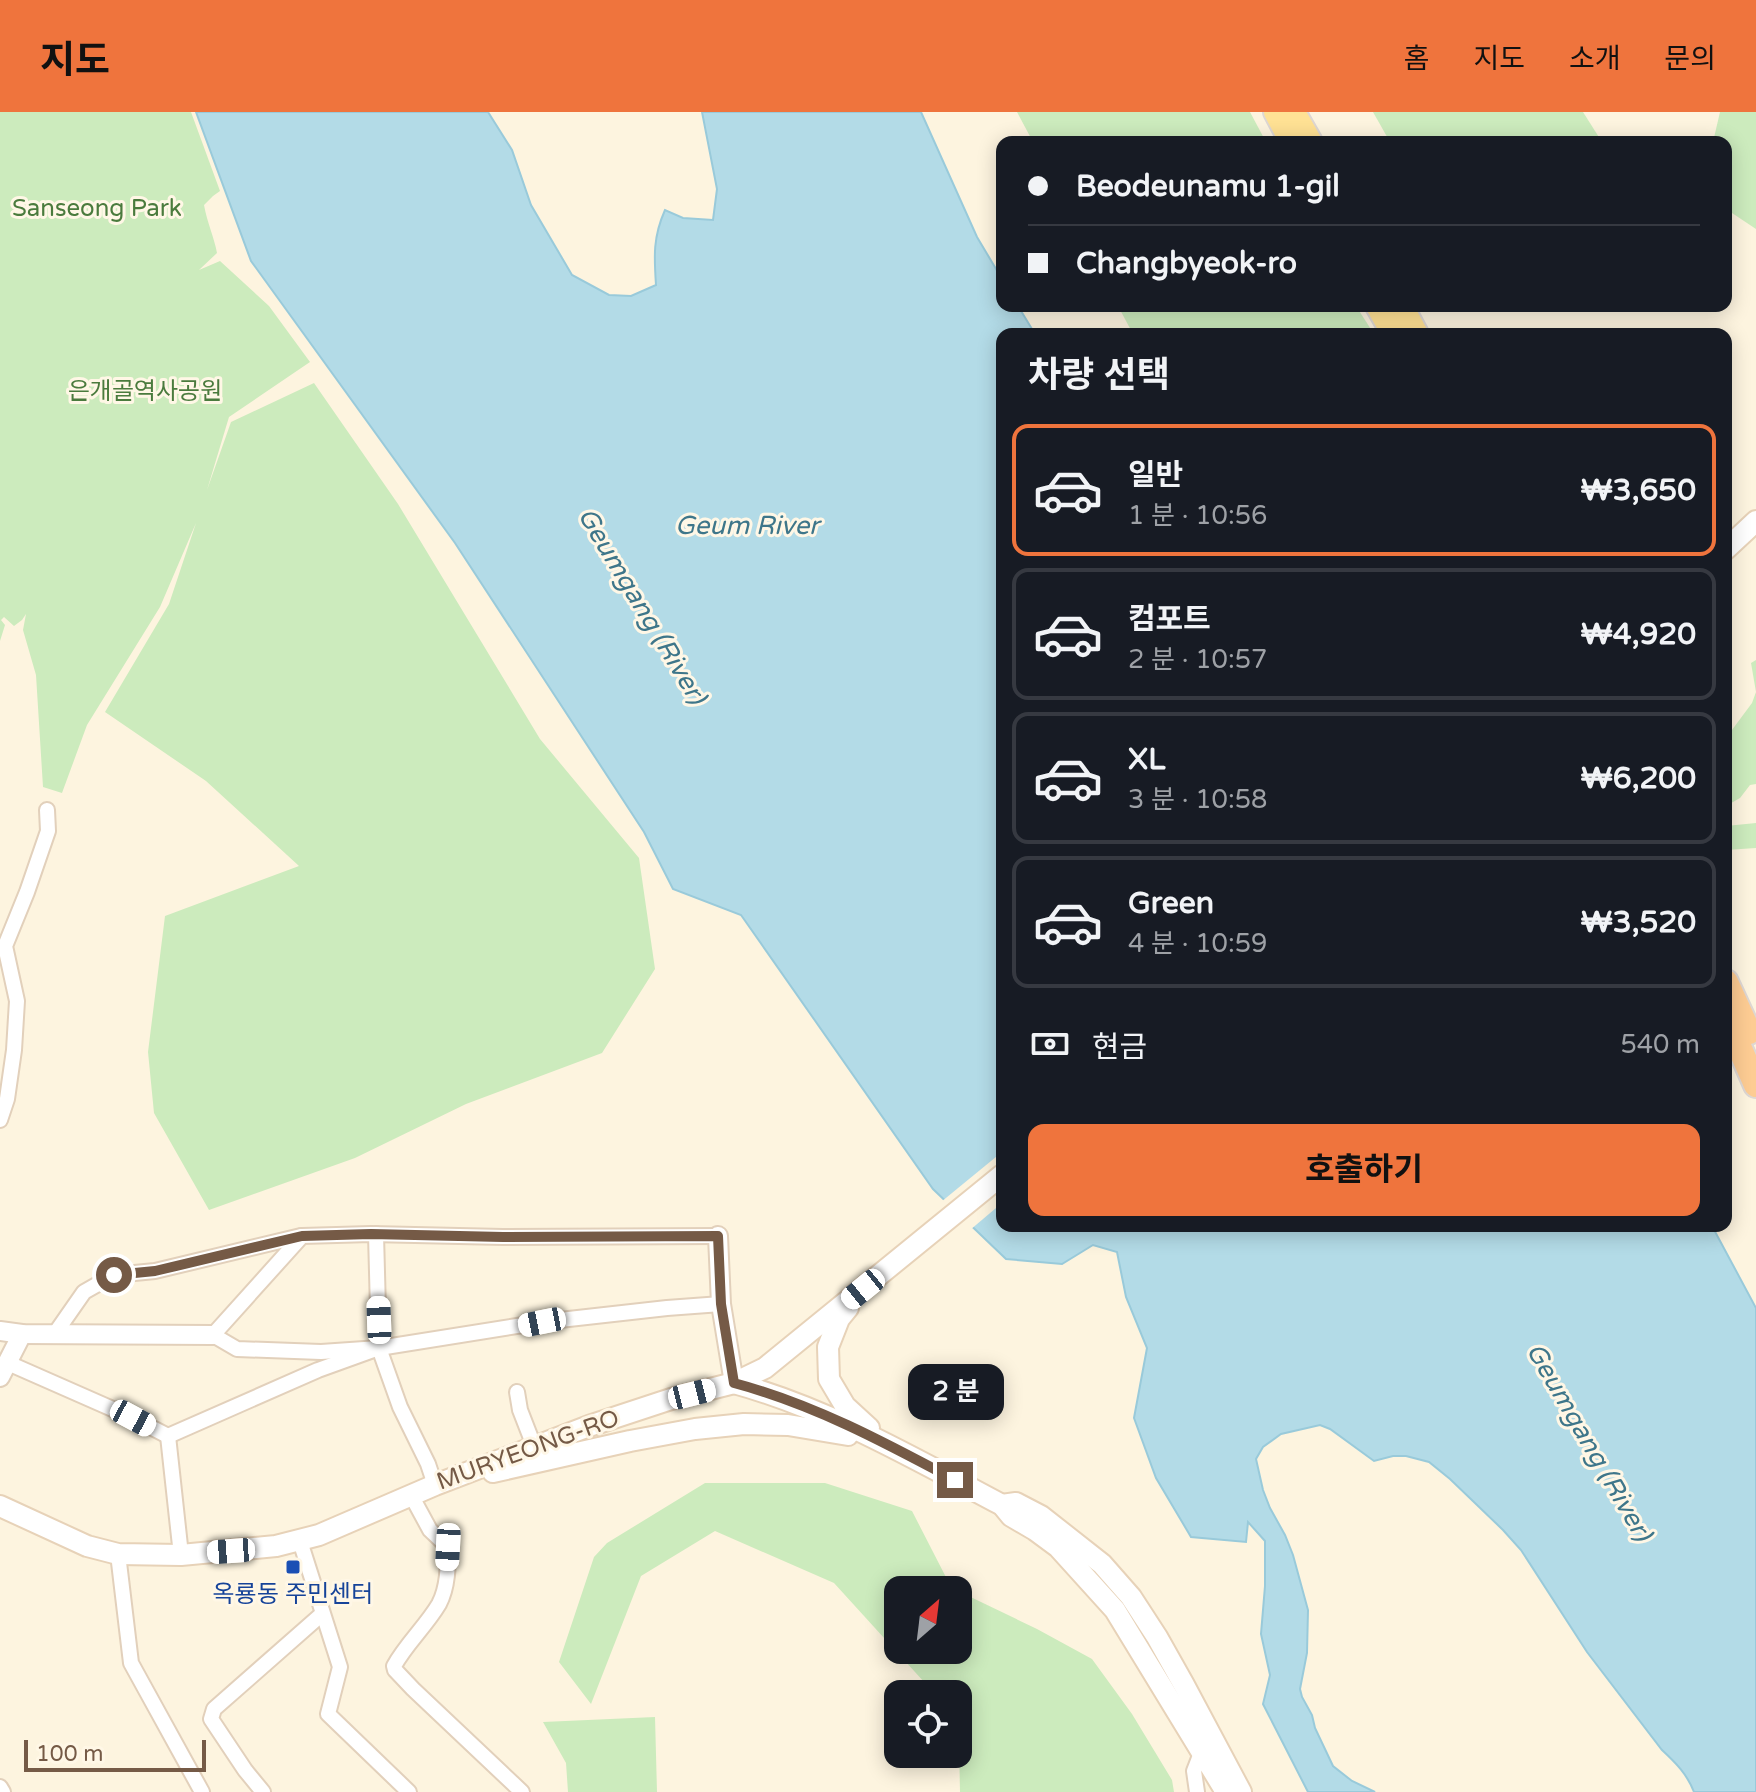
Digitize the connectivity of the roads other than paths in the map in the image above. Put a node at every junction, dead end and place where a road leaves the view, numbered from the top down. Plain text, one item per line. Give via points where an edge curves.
1 (1275, 112) edge
2 (1294, 112) edge
3 (1288, 136) edge
4 (1308, 136) edge
5 (1756, 521) edge
6 (1732, 543) edge
7 (47, 810) dead end
8 (1732, 995) edge
9 (1732, 1031) edge
10 (1756, 1049) edge
11 (1756, 1085) edge
12 (0, 1120) edge
13 (996, 1180) edge
14 (376, 1234) junction
15 (302, 1236) junction
16 (718, 1236) joint
17 (863, 1289) junction
18 (721, 1304) junction
19 (0, 1331) edge
20 (22, 1334) junction
21 (54, 1335) junction
22 (213, 1335) junction
23 (379, 1348) junction
24 (4, 1370) edge
25 (734, 1383) junction
26 (517, 1392) dead end
27 (168, 1436) junction
28 (885, 1443) junction
29 (534, 1446) junction
30 (435, 1485) junction
31 (411, 1495) junction
32 (1002, 1505) junction
33 (0, 1506) edge
34 (300, 1541) junction
35 (118, 1554) junction
36 (181, 1555) junction
37 (322, 1614) junction
38 (1201, 1753) junction
39 (202, 1792) edge
40 (263, 1792) edge
41 (409, 1792) edge
42 (522, 1792) edge
43 (1197, 1792) edge
44 (1226, 1792) edge
45 (1241, 1792) edge

1 - 3 main road
2 - 4 main road
5 - 6 main road
7 - 12 street via 48,831 5,946 17,1001
8 - 10 highway
9 - 11 highway
13 - 17 main road, MURYEONG-RO
14 - 15 street
14 - 16 street
14 - 23 street
15 - 21 street via 155,1271 114,1275 84,1292
15 - 22 street
16 - 18 street
17 - 25 main road, MURYEONG-RO via 765,1368
17 - 28 main road via 839,1319 828,1347 829,1379 845,1406
18 - 23 street via 542,1322
18 - 25 street
19 - 20 street
20 - 21 street
20 - 24 street
21 - 22 street
22 - 23 street via 237,1349
23 - 27 street
23 - 30 street
24 - 27 street via 120,1412
25 - 28 main road via 765,1391
25 - 29 main road, MURYEONG-RO
26 - 29 street
27 - 36 street
28 - 30 main road via 826,1430 744,1424 630,1441
28 - 32 main road
29 - 30 main road, MURYEONG-RO
30 - 31 main road, MURYEONG-RO
31 - 34 main road, MURYEONG-RO
31 - 42 street via 430,1530 448,1547 447,1578 440,1603 395,1670
32 - 38 main road via 1058,1547 1115,1610
32 - 45 main road via 1016,1503 1041,1516 1102,1564 1131,1597
33 - 35 main road, MURYEONG-RO via 87,1546
34 - 36 main road, MURYEONG-RO
34 - 37 street
35 - 36 main road, MURYEONG-RO
35 - 39 street via 131,1663
37 - 40 street via 214,1709 211,1719
37 - 41 street via 340,1667 328,1714
38 - 43 street via 1194,1771
38 - 44 main road

